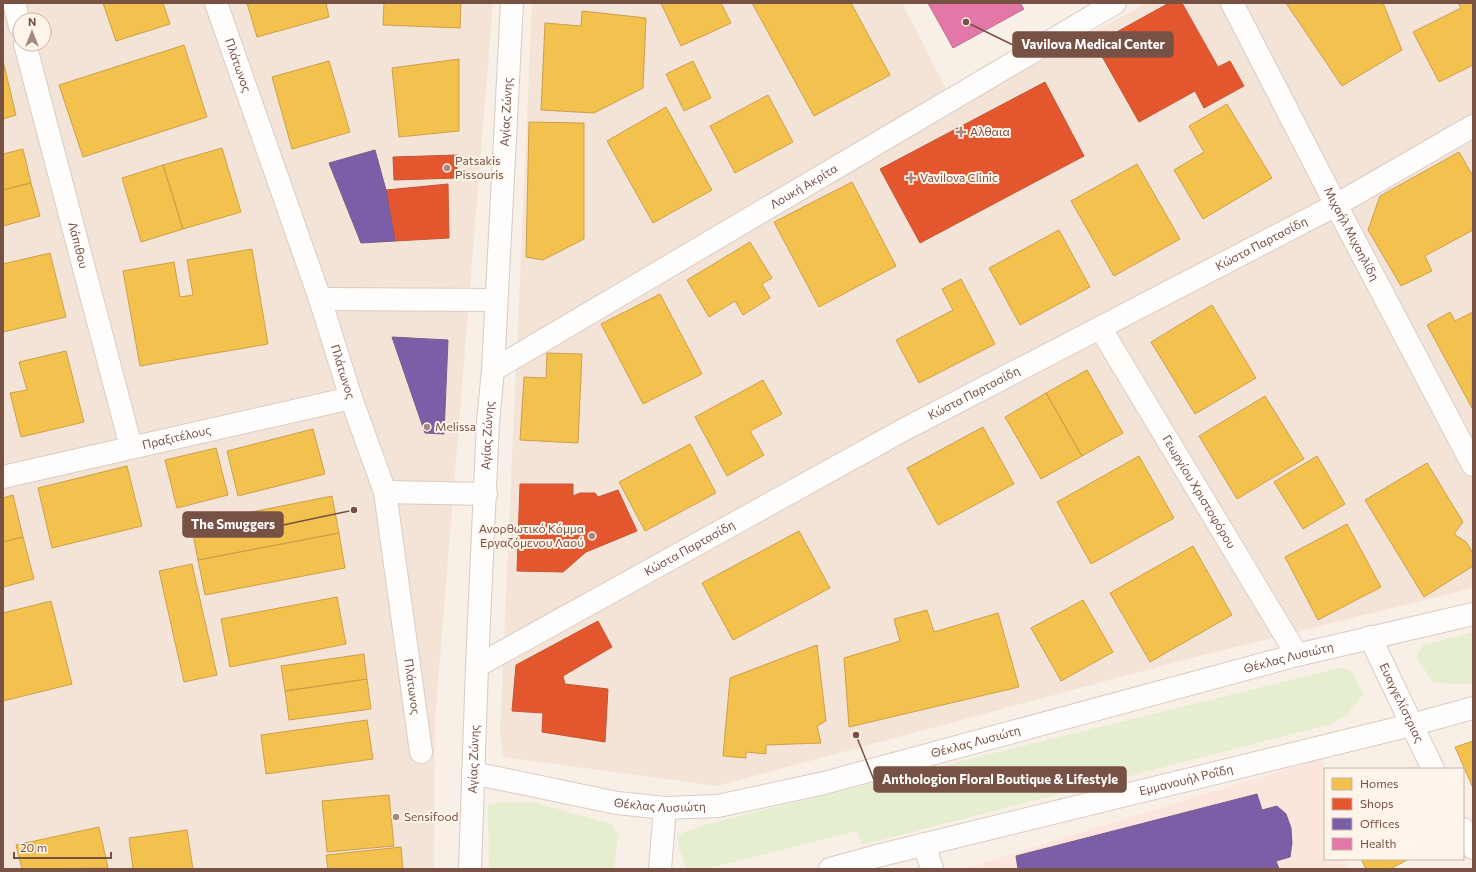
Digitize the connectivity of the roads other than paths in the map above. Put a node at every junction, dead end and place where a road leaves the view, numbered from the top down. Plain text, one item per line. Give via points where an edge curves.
1 (216, 3) edge
2 (512, 3) edge
3 (1115, 3) edge
4 (1232, 3) edge
5 (27, 52) edge
6 (1473, 126) edge
7 (1336, 205) junction
8 (320, 299) junction
9 (496, 300) junction
10 (1101, 328) junction
11 (493, 370) junction
12 (351, 398) junction
13 (131, 447) junction
14 (1472, 459) edge
15 (3, 477) edge
16 (385, 492) junction
17 (486, 494) junction
18 (1473, 614) edge
19 (1370, 637) junction
20 (1297, 655) junction
21 (477, 666) junction
22 (1473, 708) edge
23 (1411, 725) junction
24 (421, 752) dead end
25 (1432, 768) edge
26 (472, 773) junction
27 (665, 808) junction
28 (1464, 831) edge
29 (924, 844) junction
30 (1473, 848) edge
31 (470, 869) edge
32 (660, 869) edge
33 (830, 869) edge
34 (932, 869) edge

1 - 8 street, Πλάτωνος
2 - 9 street, Αγίας Ζώνης
3 - 11 street, Λουκή Ακρίτα
4 - 7 street, Μιχαήλ Μιχαηλίδη
5 - 13 street, Λάπιθου
6 - 7 street, Κώστα Παρτασίδη
7 - 10 street, Κώστα Παρτασίδη
7 - 14 street, Μιχαήλ Μιχαηλίδη
8 - 9 street
8 - 12 street, Πλάτωνος
9 - 11 street, Αγίας Ζώνης
10 - 20 street, Γεωργίου Χριστοφόρου
10 - 21 street, Κώστα Παρτασίδη via 905,429
11 - 17 street, Αγίας Ζώνης via 488,422
12 - 13 street, Πραξιτέλους
12 - 16 street, Πλάτωνος
13 - 15 street, Πραξιτέλους
16 - 17 street
16 - 24 street, Πλάτωνος
17 - 21 street, Αγίας Ζώνης
18 - 19 street, Θέκλας Λυσιώτη
19 - 20 street, Θέκλας Λυσιώτη
19 - 23 street, Ευαγγελίστριας
20 - 27 street, Θέκλας Λυσιώτη via 824,782 718,806
21 - 26 street, Αγίας Ζώνης
22 - 23 street, Εμμανουήλ Ροΐδη
23 - 25 street, Ευαγγελίστριας
23 - 29 street, Εμμανουήλ Ροΐδη
26 - 27 street, Θέκλας Λυσιώτη via 610,802
26 - 31 street, Αγίας Ζώνης
27 - 32 street
28 - 30 street
29 - 33 street, Εμμανουήλ Ροΐδη
29 - 34 street

